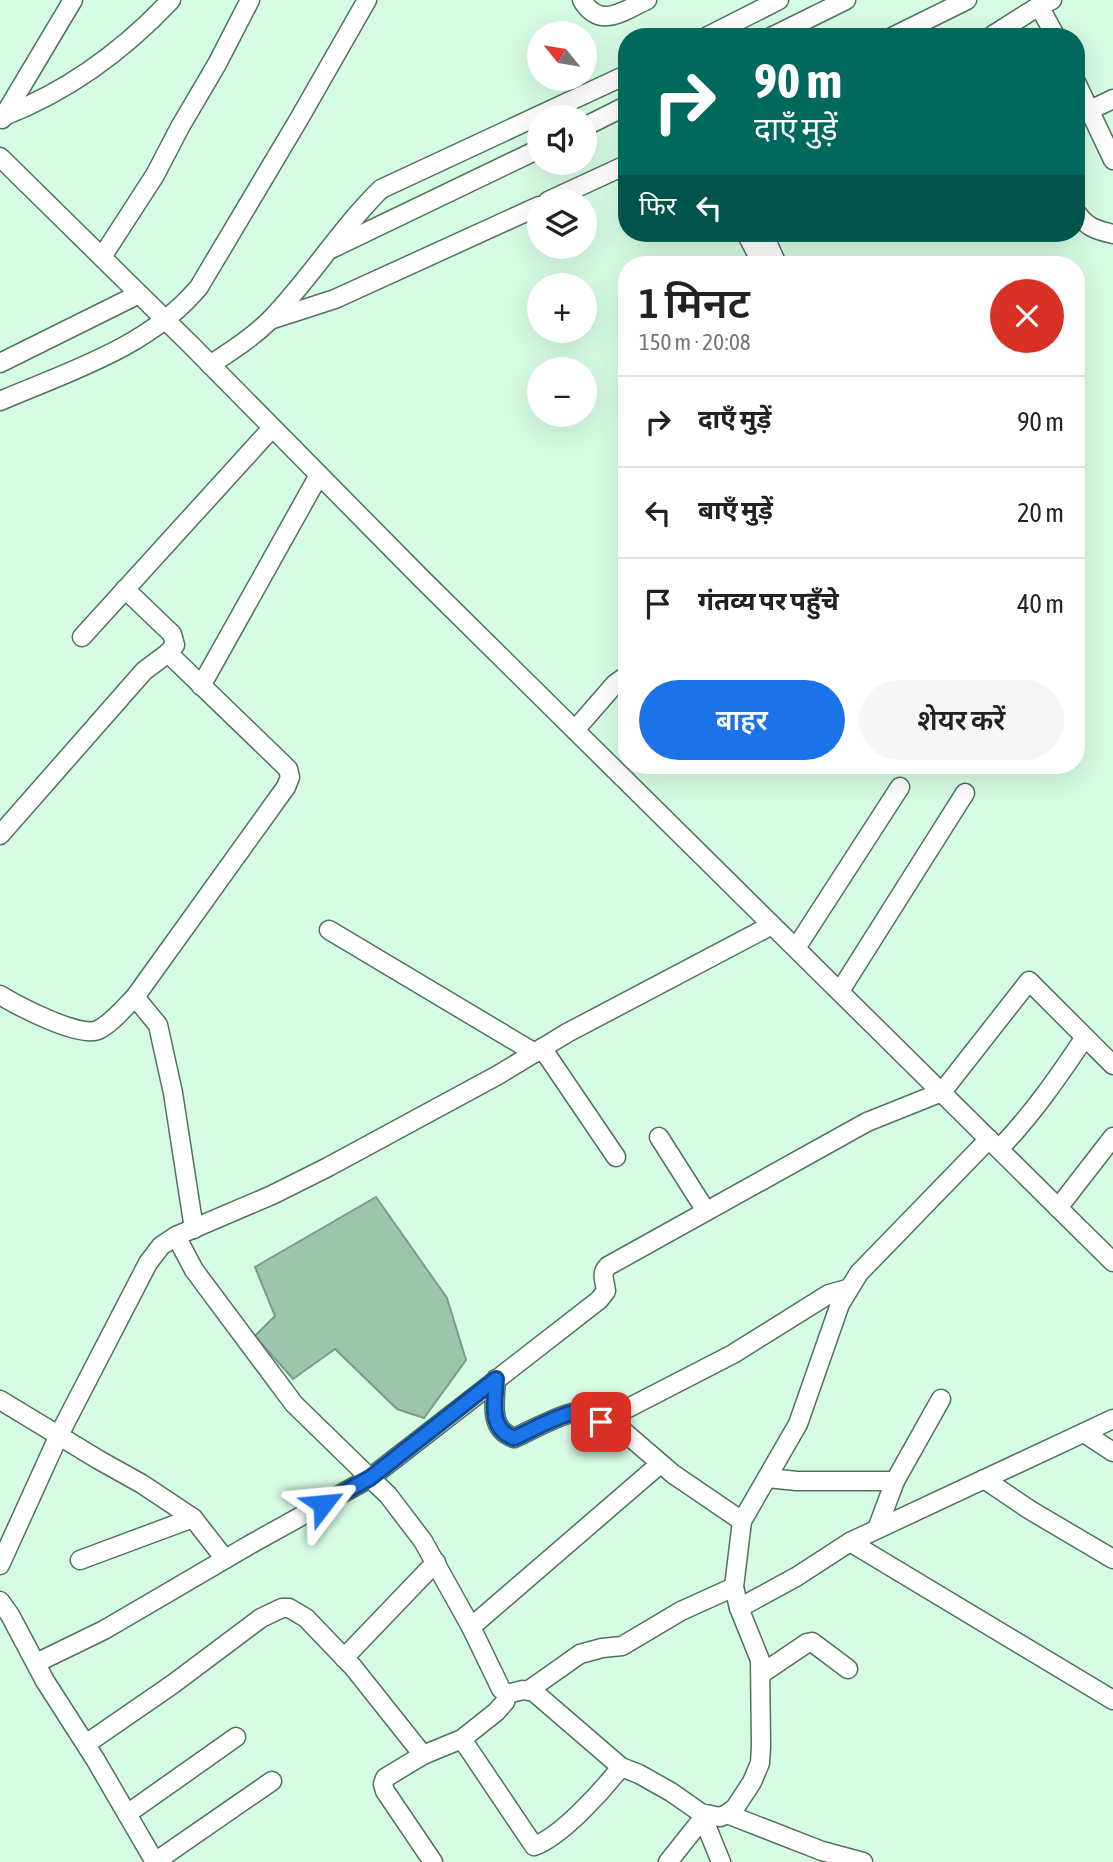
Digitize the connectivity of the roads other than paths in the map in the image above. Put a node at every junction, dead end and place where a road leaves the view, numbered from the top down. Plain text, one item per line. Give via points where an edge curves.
1 (73, 0) edge
2 (171, 0) edge
3 (250, 0) edge
4 (367, 0) edge
5 (582, 0) edge
6 (647, 0) edge
7 (779, 0) edge
8 (846, 0) edge
9 (967, 0) edge
10 (1046, 3) edge
11 (724, 28) edge
12 (809, 28) edge
13 (910, 28) edge
14 (1005, 28) edge
15 (1053, 28) edge
16 (618, 79) edge
17 (1113, 99) edge
18 (1085, 104) edge
19 (618, 110) edge
20 (1088, 111) junction
21 (2, 119) edge
22 (597, 120) edge
23 (527, 155) edge
24 (0, 157) edge
25 (1113, 160) edge
26 (618, 169) edge
27 (574, 189) edge
28 (527, 211) edge
29 (1085, 224) edge
30 (1113, 234) edge
31 (330, 250) junction
32 (102, 257) junction
33 (139, 294) junction
34 (166, 320) junction
35 (270, 320) junction
36 (0, 363) edge
37 (210, 365) junction
38 (0, 401) edge
39 (272, 428) junction
40 (319, 475) junction
41 (125, 589) junction
42 (82, 637) dead end
43 (168, 653) junction
44 (618, 682) edge
45 (201, 686) junction
46 (575, 730) junction
47 (618, 773) edge
48 (619, 774) edge
49 (900, 787) dead end
50 (965, 793) dead end
51 (0, 835) edge
52 (772, 925) junction
53 (329, 930) dead end
54 (796, 948) junction
55 (840, 991) junction
56 (0, 995) edge
57 (135, 997) junction
58 (1085, 1037) junction
59 (538, 1051) junction
60 (1113, 1065) edge
61 (942, 1092) junction
62 (659, 1137) dead end
63 (1113, 1137) edge
64 (994, 1144) junction
65 (616, 1157) dead end
66 (1058, 1208) junction
67 (706, 1211) junction
68 (194, 1229) junction
69 (176, 1236) junction
70 (1113, 1262) edge
71 (847, 1289) junction
72 (496, 1379) junction
73 (941, 1399) dead end
74 (0, 1400) edge
75 (608, 1418) junction
76 (1113, 1419) edge
77 (1084, 1433) junction
78 (59, 1435) junction
79 (1113, 1452) edge
80 (660, 1464) junction
81 (370, 1478) junction
82 (767, 1478) junction
83 (984, 1479) junction
84 (895, 1481) junction
85 (193, 1518) junction
86 (742, 1521) junction
87 (877, 1529) junction
88 (850, 1542) junction
89 (225, 1559) junction
90 (1113, 1559) edge
91 (80, 1560) dead end
92 (436, 1562) junction
93 (0, 1565) edge
94 (734, 1587) junction
95 (0, 1601) edge
96 (738, 1608) junction
97 (471, 1627) junction
98 (344, 1658) junction
99 (36, 1663) junction
100 (848, 1669) dead end
101 (761, 1674) junction
102 (529, 1690) junction
103 (507, 1694) junction
104 (1113, 1700) edge
105 (236, 1737) dead end
106 (462, 1739) junction
107 (86, 1744) junction
108 (423, 1755) junction
109 (621, 1767) junction
110 (272, 1781) dead end
111 (127, 1814) junction
112 (727, 1814) junction
113 (702, 1816) junction
114 (155, 1862) edge
115 (433, 1862) edge
116 (668, 1862) edge
117 (721, 1862) edge
118 (863, 1862) edge

1 - 21 street
2 - 21 street via 79,78
3 - 32 street via 149,184
4 - 34 street via 199,286
5 - 6 street via 599,16 613,16
7 - 11 street
8 - 12 street
9 - 13 street
10 - 14 street
10 - 15 street
16 - 31 street via 381,189 355,214
17 - 20 street
18 - 20 street
19 - 22 street
20 - 25 street
23 - 31 street
24 - 32 street
26 - 27 street
28 - 35 street via 335,299
29 - 30 street
31 - 35 street
32 - 33 street
33 - 34 street
33 - 36 street
34 - 37 street
34 - 38 street via 131,344
35 - 37 street
37 - 39 street
39 - 40 street
39 - 41 street
40 - 45 street
40 - 46 street
41 - 42 street
41 - 43 street via 172,634 176,645
43 - 45 street
43 - 51 street via 144,671
44 - 46 street
45 - 57 street via 288,769 290,777
46 - 47 street
48 - 52 street
49 - 54 street
50 - 55 street
52 - 54 street
52 - 59 street
53 - 59 street
54 - 55 street
55 - 61 street
56 - 57 street via 86,1032 108,1023
57 - 68 street via 158,1025
58 - 60 street
58 - 61 street via 1029,981
58 - 64 street via 1016,1132
59 - 65 street
59 - 68 street via 328,1167
61 - 64 street
61 - 67 street via 867,1122
62 - 67 street
63 - 66 street
64 - 66 street
64 - 71 street
66 - 70 street
67 - 72 street via 608,1266 603,1271 606,1291 599,1300
68 - 69 street
69 - 78 street via 160,1246 148,1263
69 - 81 street via 194,1270 294,1404
71 - 75 street via 829,1294 733,1354
71 - 82 street via 798,1423
72 - 75 street via 495,1420 499,1429 514,1438 575,1411 597,1422
72 - 81 street
73 - 84 street
74 - 78 street
75 - 80 street
76 - 77 street
77 - 79 street
77 - 83 street
78 - 85 street
78 - 93 street
80 - 86 street
80 - 97 street
81 - 89 street
81 - 92 street via 413,1526
82 - 84 street
82 - 86 street
83 - 87 street
83 - 90 street
84 - 87 street
85 - 89 street
85 - 91 street
86 - 94 street
87 - 88 street
88 - 96 street
88 - 104 street
89 - 99 street via 104,1630
92 - 97 street
92 - 98 street
94 - 96 street
94 - 102 street via 622,1646 580,1654
95 - 99 street
96 - 101 street via 760,1660
97 - 103 street
98 - 107 street via 306,1618 294,1609 282,1608 261,1618
98 - 108 street
99 - 107 street
100 - 101 street via 812,1642
101 - 112 street via 760,1763 752,1782
102 - 103 street
102 - 109 street
103 - 106 street via 496,1712
105 - 111 street
106 - 108 street
106 - 109 street via 534,1846 600,1794
107 - 111 street
108 - 115 street via 385,1778 383,1784
109 - 113 street via 660,1786
110 - 114 street
111 - 114 street
112 - 113 street
112 - 118 street
113 - 116 street
113 - 117 street

